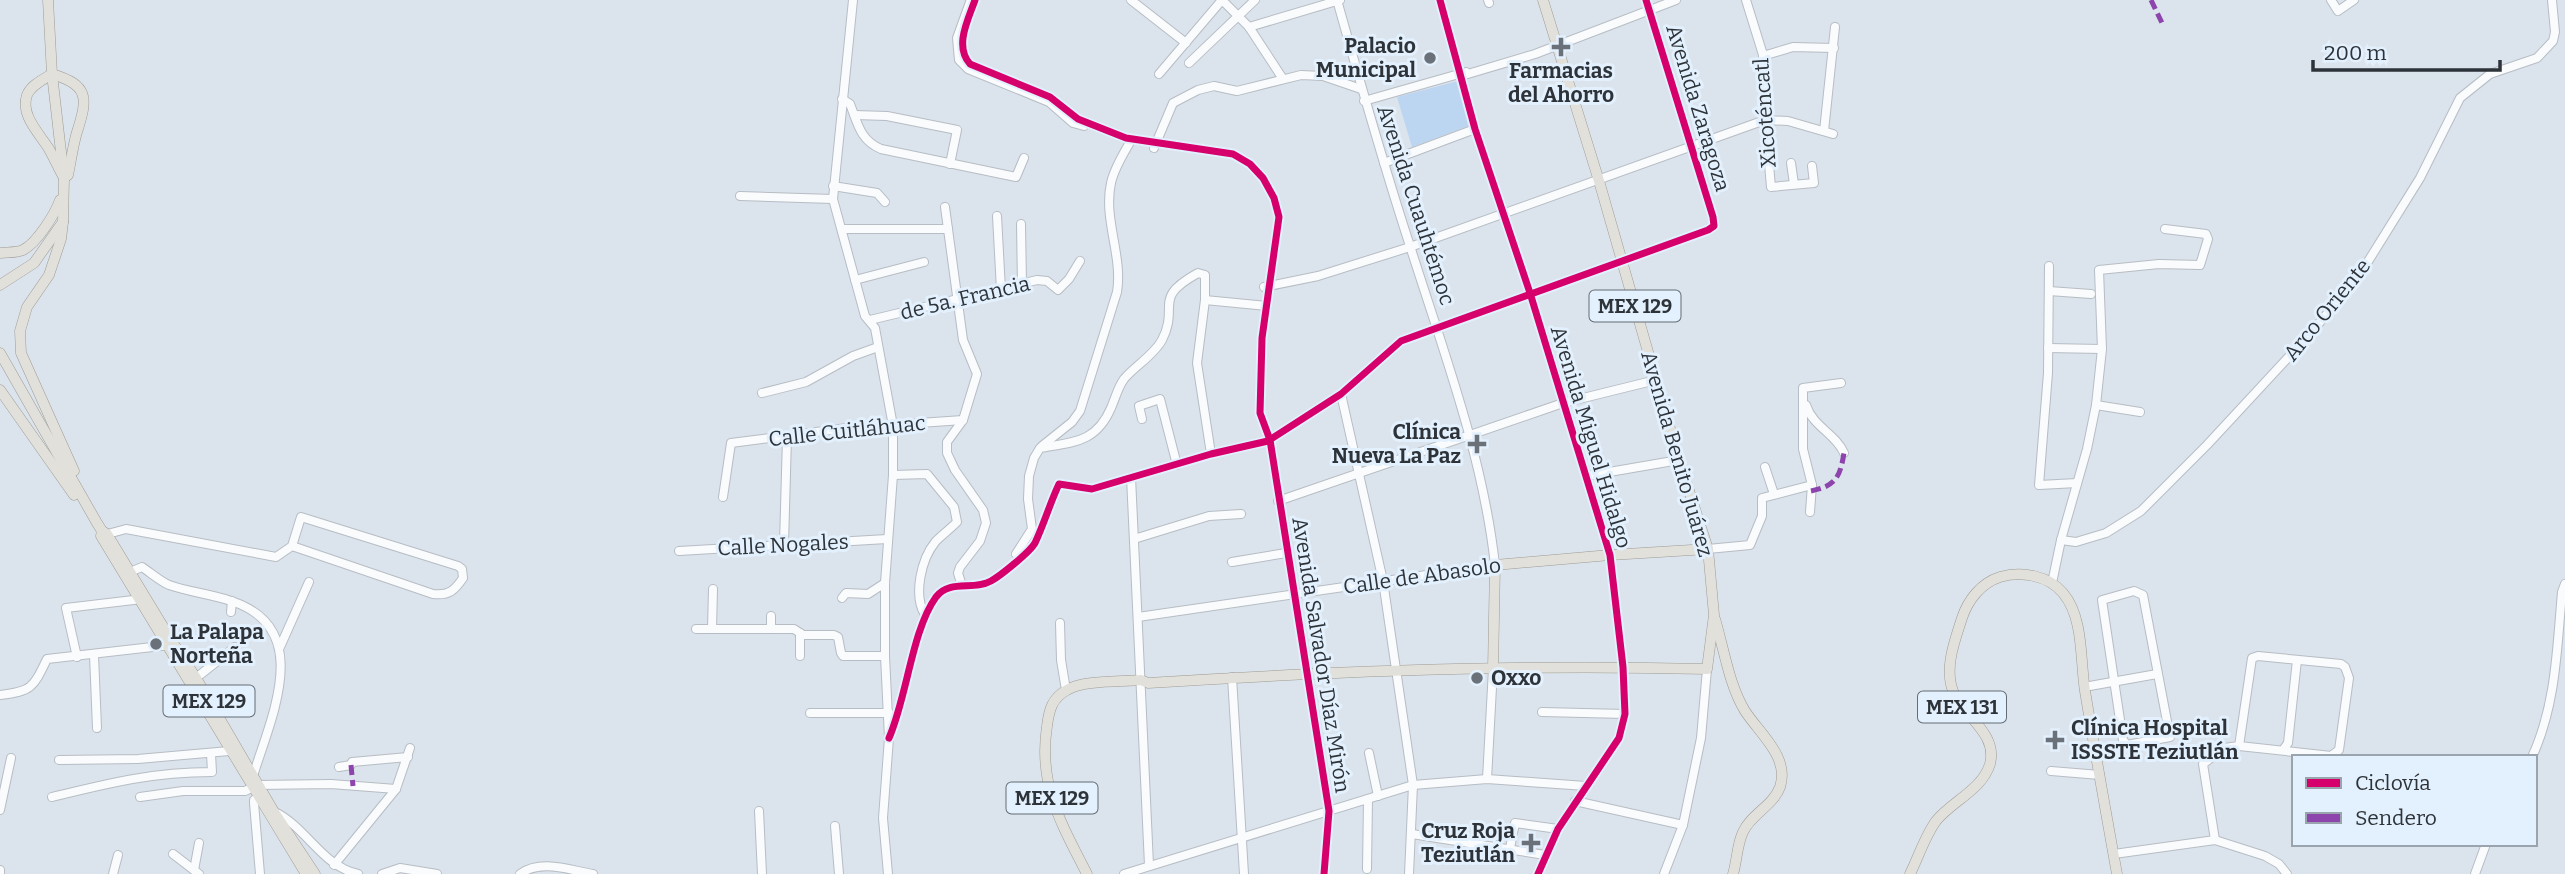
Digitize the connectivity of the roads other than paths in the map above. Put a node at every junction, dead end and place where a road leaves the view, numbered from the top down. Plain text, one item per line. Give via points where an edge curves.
1 (48, 0) edge
2 (853, 0) edge
3 (973, 0) edge
4 (1131, 0) edge
5 (1223, 0) edge
6 (1255, 0) edge
7 (1338, 0) edge
8 (1440, 0) edge
9 (1543, 0) edge
10 (1646, 0) edge
11 (1676, 0) edge
12 (1746, 0) edge
13 (2331, 0) edge
14 (2354, 0) edge
15 (2552, 0) edge
16 (1649, 11) junction
17 (1237, 15) junction
18 (1250, 27) junction
19 (1186, 43) junction
20 (1556, 45) junction
21 (1764, 57) junction
22 (1189, 64) dead end
23 (52, 74) junction
24 (1159, 74) dead end
25 (1461, 75) junction
26 (1283, 79) junction
27 (1361, 89) junction
28 (842, 99) junction
29 (1364, 101) junction
30 (855, 115) junction
31 (1765, 120) junction
32 (1475, 129) junction
33 (1129, 144) junction
34 (1155, 146) junction
35 (1692, 146) junction
36 (1024, 158) dead end
37 (1384, 163) junction
38 (1791, 163) dead end
39 (950, 164) junction
40 (1812, 166) dead end
41 (1599, 181) junction
42 (64, 184) junction
43 (1794, 184) junction
44 (833, 186) junction
45 (740, 196) dead end
46 (833, 198) junction
47 (885, 202) dead end
48 (944, 207) dead end
49 (1503, 213) junction
50 (997, 216) dead end
51 (63, 222) junction
52 (1021, 224) dead end
53 (842, 229) junction
54 (948, 229) junction
55 (2165, 229) dead end
56 (1410, 247) junction
57 (0, 253) edge
58 (1080, 261) dead end
59 (924, 262) dead end
60 (1622, 263) junction
61 (2049, 266) dead end
62 (855, 280) junction
63 (0, 285) edge
64 (1022, 285) junction
65 (1266, 287) junction
66 (1001, 290) junction
67 (2049, 291) junction
68 (1530, 293) junction
69 (2091, 294) dead end
70 (957, 298) junction
71 (1205, 300) junction
72 (1265, 306) junction
73 (870, 320) junction
74 (1437, 327) junction
75 (878, 346) junction
76 (2048, 348) junction
77 (2102, 349) junction
78 (0, 353) edge
79 (1656, 380) junction
80 (1842, 383) dead end
81 (0, 390) edge
82 (762, 393) dead end
83 (1341, 394) junction
84 (1805, 402) junction
85 (1563, 403) junction
86 (2096, 405) junction
87 (2140, 412) dead end
88 (1142, 419) dead end
89 (963, 420) junction
90 (893, 426) junction
91 (1468, 435) junction
92 (787, 437) junction
93 (1269, 441) junction
94 (1040, 448) junction
95 (1844, 453) dead end
96 (1211, 454) junction
97 (1679, 460) junction
98 (1177, 465) junction
99 (1765, 467) dead end
100 (1360, 471) junction
101 (893, 475) junction
102 (1586, 476) junction
103 (1131, 477) junction
104 (2077, 483) junction
105 (1812, 485) junction
106 (1774, 494) junction
107 (723, 497) dead end
108 (1278, 500) junction
109 (1810, 512) dead end
110 (1241, 514) dead end
111 (102, 531) junction
112 (887, 539) junction
113 (1134, 539) junction
114 (2061, 540) junction
115 (784, 544) junction
116 (292, 546) junction
117 (1708, 549) junction
118 (679, 551) dead end
119 (1286, 553) junction
120 (1610, 555) junction
121 (1232, 562) dead end
122 (1495, 565) junction
123 (130, 572) junction
124 (1383, 581) junction
125 (309, 582) dead end
126 (990, 582) junction
127 (885, 583) junction
128 (2052, 583) junction
129 (2565, 584) edge
130 (961, 586) junction
131 (713, 589) dead end
132 (1293, 593) junction
133 (842, 598) dead end
134 (142, 599) junction
135 (232, 601) junction
136 (231, 612) dead end
137 (925, 615) junction
138 (1714, 615) junction
139 (771, 616) dead end
140 (1138, 617) junction
141 (1059, 623) dead end
142 (696, 629) dead end
143 (712, 629) junction
144 (771, 629) junction
145 (800, 633) junction
146 (170, 645) junction
147 (235, 647) dead end
148 (280, 647) junction
149 (94, 654) junction
150 (800, 656) dead end
151 (885, 656) junction
152 (77, 657) junction
153 (2297, 660) junction
154 (1623, 667) junction
155 (1493, 669) junction
156 (1707, 669) junction
157 (1395, 672) junction
158 (2157, 674) junction
159 (1307, 675) junction
160 (1231, 677) junction
161 (196, 678) junction
162 (1144, 683) junction
163 (2114, 683) junction
164 (2084, 687) junction
165 (1078, 689) junction
166 (1066, 690) junction
167 (0, 695) edge
168 (1542, 712) dead end
169 (810, 713) dead end
170 (889, 713) junction
171 (1625, 714) junction
172 (97, 728) dead end
173 (889, 738) junction
174 (2239, 746) junction
175 (2283, 750) junction
176 (229, 751) junction
177 (1369, 753) dead end
178 (211, 754) junction
179 (2323, 755) edge
180 (2332, 755) edge
181 (2533, 755) edge
182 (181, 757) junction
183 (11, 758) dead end
184 (138, 759) junction
185 (59, 760) dead end
186 (339, 767) dead end
187 (2052, 771) dead end
188 (179, 772) junction
189 (2099, 775) junction
190 (124, 779) junction
191 (1487, 779) junction
192 (1413, 786) junction
193 (1586, 786) junction
194 (256, 788) junction
195 (396, 789) junction
196 (1378, 796) junction
197 (52, 797) dead end
198 (140, 797) dead end
199 (1368, 799) junction
200 (1575, 801) junction
201 (0, 810) edge
202 (759, 811) dead end
203 (1329, 811) junction
204 (274, 812) junction
205 (1683, 825) junction
206 (835, 826) dead end
207 (1558, 830) junction
208 (1412, 836) junction
209 (1243, 838) junction
210 (2215, 840) junction
211 (199, 843) dead end
212 (2485, 846) edge
213 (1511, 852) junction
214 (173, 854) dead end
215 (2114, 854) junction
216 (118, 855) dead end
217 (1545, 857) junction
218 (334, 865) junction
219 (1149, 865) junction
220 (1367, 869) dead end
221 (196, 872) edge
222 (113, 874) edge
223 (260, 874) edge
224 (306, 874) edge
225 (315, 874) edge
226 (358, 874) edge
227 (382, 874) edge
228 (437, 874) edge
229 (520, 874) edge
230 (593, 874) edge
231 (762, 874) edge
232 (839, 874) edge
233 (888, 874) edge
234 (1087, 874) edge
235 (1094, 874) edge
236 (1124, 874) edge
237 (1244, 874) edge
238 (1324, 874) edge
239 (1409, 874) edge
240 (1538, 874) edge
241 (1664, 874) edge
242 (1733, 874) edge
243 (1910, 874) edge
244 (2118, 874) edge
245 (2287, 874) edge
246 (2475, 874) edge

1 - 23 main road
2 - 28 street
3 - 33 street via 957,38 958,60 968,69 1049,102 1073,123
3 - 34 street via 960,47 970,64 1050,97 1078,119
4 - 19 street
5 - 17 street
5 - 19 street
6 - 17 street
7 - 18 street
7 - 27 street, Avenida Cuauhtémoc
8 - 25 street, Avenida Miguel Hidalgo
9 - 20 main road, Avenida Benito Juárez / MEX 129
10 - 16 street, Avenida Zaragoza
11 - 16 street
12 - 21 street, Xicoténcatl
13 - 14 street via 2338,12
15 - 114 street, Arco Oriente via 2553,41 2537,58 2490,74 2460,97 2420,178 2359,276 2309,335 2141,511 2106,533 2076,542
16 - 20 street
16 - 35 street, Avenida Zaragoza
17 - 18 street
17 - 22 street
18 - 26 street
19 - 24 street
20 - 25 street
20 - 41 main road, Avenida Benito Juárez / MEX 129
21 - 31 street, Xicoténcatl
21 - 31 street via 1793,48 1833,49 1826,132
23 - 42 main road
23 - 42 main road via 27,94 27,110
23 - 42 main road via 71,80 84,95 85,112
25 - 29 street
25 - 32 street, Avenida Miguel Hidalgo
26 - 27 street via 1323,76
26 - 34 street via 1237,91 1214,86 1173,103
27 - 29 street, Avenida Cuauhtémoc
28 - 30 street
28 - 44 street
29 - 37 street, Avenida Cuauhtémoc
30 - 39 street via 862,135 872,145
30 - 39 street via 887,116 957,130
31 - 35 street
31 - 43 street, Xicoténcatl via 1771,187
32 - 37 street
32 - 49 street, Avenida Miguel Hidalgo
33 - 34 street
33 - 94 street via 1114,172 1109,194 1117,292 1080,411
34 - 65 street, Avenida Salvador Díaz Mirón via 1233,154 1263,178 1279,217
35 - 41 street
35 - 60 street, Avenida Zaragoza via 1714,226
36 - 39 street via 1016,177
37 - 56 street, Avenida Cuauhtémoc
38 - 43 street
40 - 43 street via 1814,183
41 - 49 street
41 - 60 main road, Avenida Benito Juárez / MEX 129
42 - 51 main road
42 - 57 main road via 57,211 39,234 22,250
44 - 46 street
44 - 47 street via 877,193
45 - 46 street
46 - 53 street
48 - 54 street
49 - 56 street
49 - 68 street, Avenida Miguel Hidalgo
50 - 66 street
51 - 63 main road via 34,263
51 - 111 main road via 49,275 27,307 20,331 21,353
52 - 64 street
53 - 54 street
53 - 62 street
54 - 70 street
55 - 77 street via 2206,234 2200,265 2099,270
56 - 65 street
56 - 74 street, Avenida Cuauhtémoc
58 - 64 street, de 5a. Francia via 1058,290 1047,281
59 - 62 street
60 - 68 street
60 - 79 main road, Avenida Benito Juárez / MEX 129
61 - 67 street
62 - 73 street
64 - 66 street, de 5a. Francia
65 - 72 street, Avenida Salvador Díaz Mirón
66 - 70 street, de 5a. Francia
67 - 69 street
67 - 76 street
68 - 74 street
68 - 85 street, Avenida Miguel Hidalgo
70 - 73 street, de 5a. Francia
70 - 89 street via 962,340 977,374
71 - 72 street
71 - 94 street via 1205,275 1177,285 1169,298 1161,342 1122,381 1097,430 1086,439
71 - 96 street via 1197,363
72 - 93 street, Avenida Salvador Díaz Mirón via 1260,413
73 - 75 street
74 - 83 street via 1401,341
74 - 91 street, Avenida Cuauhtémoc
75 - 82 street via 806,382
75 - 90 street
76 - 77 street
76 - 104 street via 2039,485
77 - 86 street
78 - 111 main road, MEX 129
79 - 85 street
79 - 97 main road, Avenida Benito Juárez / MEX 129
80 - 84 street via 1803,388
81 - 111 main road
83 - 93 street
83 - 100 street
84 - 95 street via 1816,424 1839,441
84 - 105 street via 1803,449
85 - 91 street
85 - 102 street, Avenida Miguel Hidalgo
86 - 87 street
86 - 104 street
88 - 98 street via 1139,406 1160,399
89 - 90 street, Calle Cuitláhuac
89 - 130 street via 947,442 947,453 983,510 986,523 980,541 960,567
90 - 92 street, Calle Cuitláhuac
90 - 101 street
91 - 100 street
91 - 122 street, Avenida Cuauhtémoc via 1490,521
92 - 107 street, Calle Cuitláhuac via 731,443
92 - 115 street
93 - 96 street
93 - 108 street, Avenida Salvador Díaz Mirón
94 - 126 street via 1029,476 1032,529 1022,548
96 - 98 street
97 - 102 street
97 - 117 main road, Avenida Benito Juárez / MEX 129
98 - 103 street
99 - 106 street
100 - 108 street
100 - 124 street
101 - 112 street
101 - 137 street via 927,474 954,507 957,522 935,542 922,574 919,593
102 - 120 street, Avenida Miguel Hidalgo
103 - 113 street
103 - 126 street via 1092,489 1059,484 1033,545
104 - 114 street
105 - 106 street
105 - 109 street
106 - 117 street via 1762,498 1762,516 1750,545
108 - 119 street, Avenida Salvador Díaz Mirón
110 - 113 street via 1209,516
111 - 116 street via 126,529 276,557
111 - 123 main road, MEX 129
111 - 134 main road, MEX 129
112 - 115 street, Calle Nogales
112 - 127 street
113 - 140 street
114 - 128 street
115 - 118 street, Calle Nogales
116 - 116 street via 433,594 444,596 464,578 458,566 301,517
117 - 120 main road, Calle de Abasolo
117 - 138 main road, Avenida Benito Juárez / MEX 129
119 - 121 street
119 - 132 street, Avenida Salvador Díaz Mirón
120 - 122 main road, Calle de Abasolo
120 - 154 street, Avenida Miguel Hidalgo
122 - 124 street, Calle de Abasolo
122 - 155 main road, Avenida Cuauhtémoc
123 - 134 main road, MEX 129
123 - 135 street via 142,567 166,584
124 - 132 street, Calle de Abasolo
124 - 157 street
125 - 148 street
126 - 130 street
127 - 133 street via 869,594 846,593
127 - 151 street
128 - 164 main road via 2070,604
128 - 243 main road, MEX 131 via 2031,574 1995,579 1972,598 1963,614 1953,646 1952,689 1987,738 1992,748 1990,764 1982,780 1936,822
129 - 181 street via 2553,692
130 - 137 street via 946,587
131 - 143 street
132 - 140 street, Calle de Abasolo
132 - 159 street, Avenida Salvador Díaz Mirón
134 - 146 main road, MEX 129
134 - 152 street via 66,608
135 - 136 street
135 - 148 street via 256,611
137 - 173 street
138 - 156 main road, Avenida Benito Juárez / MEX 129
138 - 242 main road via 1744,710 1774,749 1782,774 1770,803 1743,832
139 - 144 street
140 - 162 street
141 - 166 street
142 - 143 street
143 - 144 street
144 - 145 street
145 - 150 street
145 - 151 street via 838,637 843,656
146 - 149 street
146 - 161 main road, MEX 129
146 - 176 main road, MEX 129
147 - 161 street
148 - 194 street via 281,682
149 - 152 street
149 - 172 street
151 - 170 street
152 - 167 street via 47,659 27,691
153 - 174 street via 2252,657
153 - 175 street via 2288,743
153 - 180 street via 2345,667 2349,678 2339,750
154 - 155 main road
154 - 156 main road
154 - 171 street, Avenida Miguel Hidalgo
155 - 157 main road
155 - 191 street, Avenida Cuauhtémoc
156 - 205 street, Avenida Benito Juárez via 1701,738
157 - 159 main road
157 - 192 street
158 - 163 street
158 - 163 street via 2170,737 2127,745
158 - 163 street via 2139,591 2102,600
159 - 160 main road
159 - 203 street, Avenida Salvador Díaz Mirón
160 - 162 main road
160 - 209 street
161 - 194 main road, MEX 129
162 - 165 main road
162 - 219 street
163 - 164 street
164 - 189 main road
165 - 166 main road
165 - 235 main road, MEX 129 via 1058,706 1053,720 1051,766 1061,813
166 - 234 main road, MEX 129 via 1053,701 1044,767 1056,814
168 - 171 street
169 - 170 street
170 - 173 street
171 - 193 street, Avenida Miguel Hidalgo via 1619,738
173 - 233 street via 883,818
174 - 175 street
174 - 210 street via 2224,748 2203,764
175 - 179 street
176 - 178 street
176 - 194 main road, MEX 129
177 - 196 street
178 - 182 street
178 - 188 street via 212,772
182 - 184 street
182 - 188 street
183 - 201 street
184 - 185 street
184 - 190 street
186 - 195 street via 409,752
187 - 189 street
188 - 190 street
189 - 215 main road
190 - 197 street
191 - 192 street
191 - 193 street
192 - 196 street
192 - 208 street
193 - 200 street, Avenida Miguel Hidalgo
194 - 195 street via 331,784
194 - 198 street
194 - 204 main road, MEX 129
194 - 223 street
194 - 224 main road, MEX 129
195 - 218 street
196 - 199 street
199 - 203 street
199 - 220 street
200 - 205 street
200 - 207 street, Avenida Miguel Hidalgo
202 - 231 street
203 - 209 street
203 - 238 street, Avenida Salvador Díaz Mirón
204 - 218 street via 287,818
204 - 225 main road, MEX 129
205 - 241 street, Avenida Benito Juárez
206 - 232 street
207 - 213 street via 1516,824
207 - 217 street, Avenida Miguel Hidalgo
208 - 213 street
208 - 239 street
209 - 219 street
209 - 237 street
210 - 215 street
210 - 245 street via 2265,856
211 - 221 street
212 - 246 street
213 - 217 street
214 - 221 street
215 - 244 main road
216 - 222 street
217 - 240 street, Avenida Miguel Hidalgo
218 - 226 street
219 - 236 street
227 - 228 street via 400,868
229 - 230 street via 540,865

